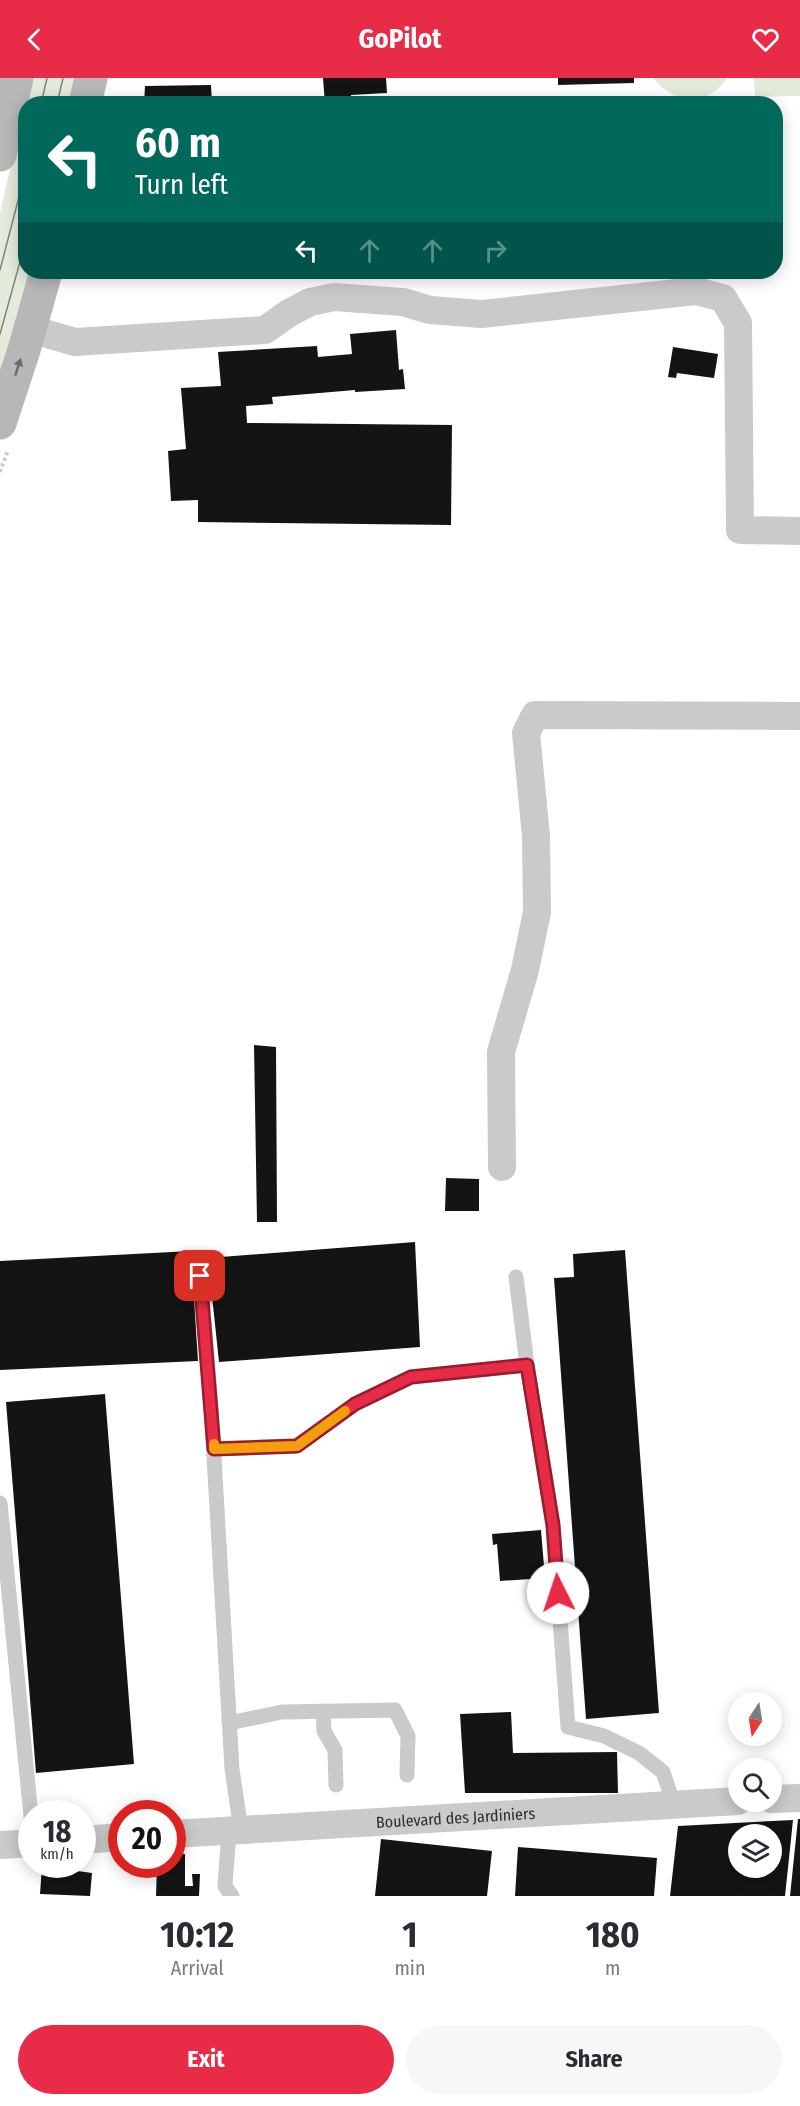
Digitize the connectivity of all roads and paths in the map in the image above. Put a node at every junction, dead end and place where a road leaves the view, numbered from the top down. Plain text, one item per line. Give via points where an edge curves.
1 (17, 78) edge
2 (91, 78) edge
3 (87, 96) edge
4 (0, 155) edge
5 (44, 279) edge
6 (30, 329) junction
7 (0, 423) edge
8 (800, 531) edge
9 (800, 716) edge
10 (502, 1167) dead end
11 (200, 1276) dead end
12 (516, 1277) dead end
13 (527, 1365) junction
14 (214, 1449) junction
15 (0, 1503) edge
16 (323, 1711) junction
17 (229, 1723) junction
18 (407, 1775) dead end
19 (336, 1785) dead end
20 (800, 1798) edge
21 (782, 1799) edge
22 (29, 1800) edge
23 (728, 1801) edge
24 (674, 1804) junction
25 (235, 1831) junction
26 (186, 1833) edge
27 (18, 1844) edge
28 (0, 1845) edge
29 (232, 1896) edge

1 - 4 main road
2 - 3 main road
5 - 6 main road
7 -> 6 main road
6 - 8 street via 75,342 265,330 310,302 334,297 482,314 696,291 723,298 738,323 740,530
9 - 10 street via 535,715 526,734 536,836 537,912 501,1052
11 - 14 lane
12 - 13 lane
13 - 14 lane via 411,1377 355,1404 297,1446
13 - 24 lane via 553,1525 568,1727 604,1736 639,1753 663,1772
14 - 17 lane
15 - 22 lane
16 - 17 lane via 282,1712
16 - 18 lane via 395,1710 408,1736
16 - 19 lane via 324,1731 335,1750
17 - 25 lane
20 - 21 street
23 - 24 street, Boulevard des Jardiniers
24 - 25 street, Boulevard des Jardiniers
25 - 26 street, Boulevard des Jardiniers
25 - 29 lane via 225,1886
27 - 28 street

